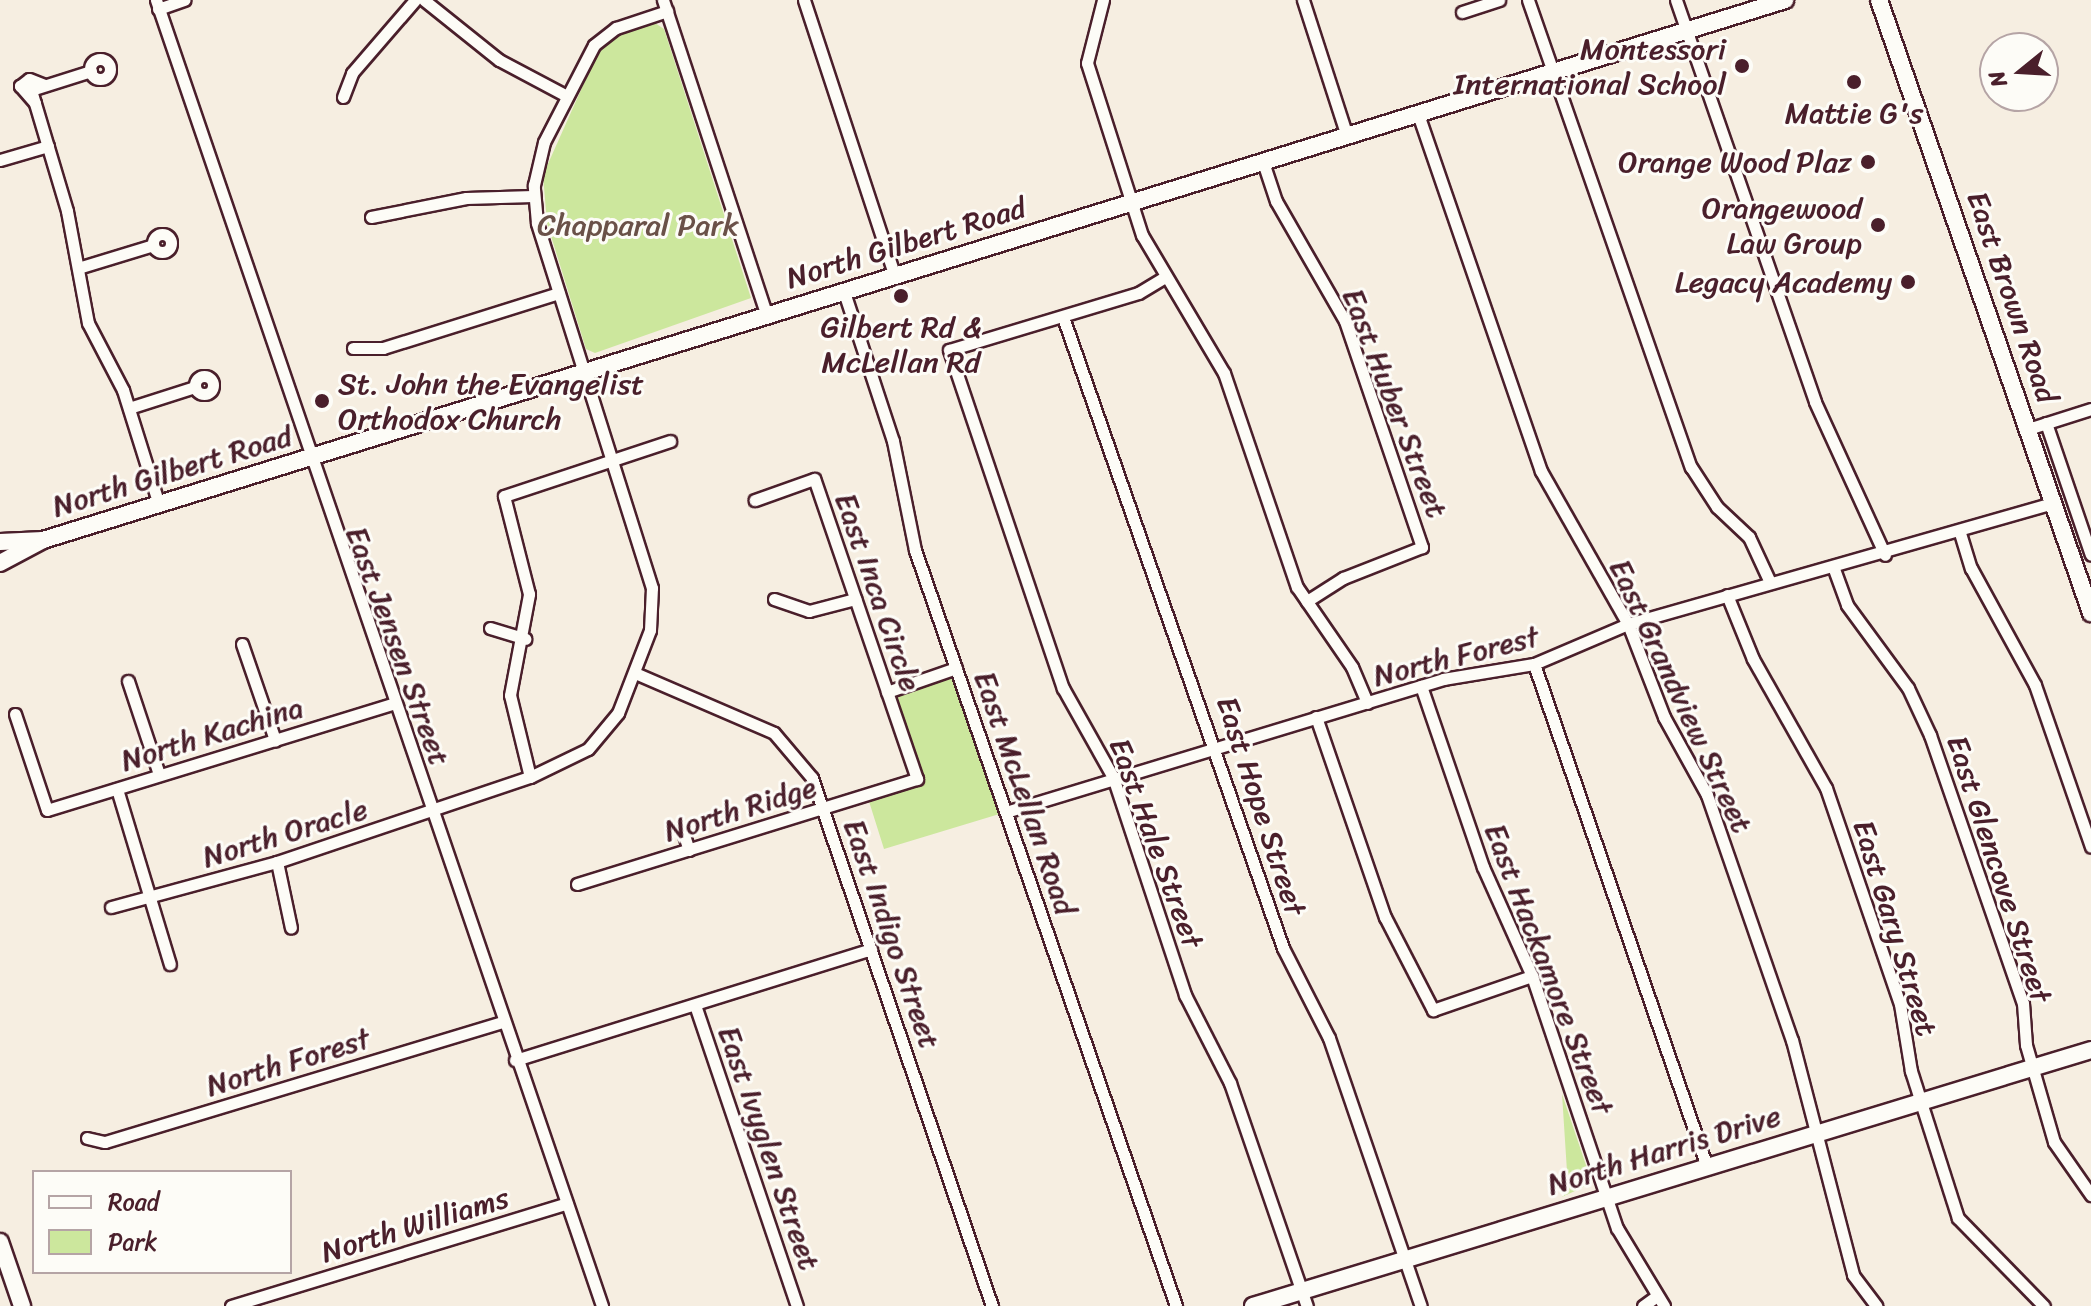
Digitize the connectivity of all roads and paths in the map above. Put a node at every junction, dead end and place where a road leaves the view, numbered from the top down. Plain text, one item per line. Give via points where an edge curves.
1 (184, 0) edge
2 (415, 0) edge
3 (424, 0) edge
4 (804, 0) edge
5 (1103, 0) edge
6 (1303, 0) edge
7 (1499, 0) edge
8 (1528, 0) edge
9 (1676, 0) edge
10 (1785, 0) edge
11 (1879, 0) edge
12 (157, 4) edge
13 (665, 6) edge
14 (1462, 12) dead end
15 (1687, 31) junction
16 (91, 71) dead end
17 (1552, 72) junction
18 (567, 96) junction
19 (343, 97) dead end
20 (1418, 114) junction
21 (1347, 136) junction
22 (48, 146) junction
23 (0, 160) edge
24 (1263, 162) junction
25 (533, 196) junction
26 (1131, 203) junction
27 (371, 217) dead end
28 (153, 245) dead end
29 (78, 268) junction
30 (895, 276) junction
31 (1165, 277) junction
32 (844, 292) junction
33 (559, 293) junction
34 (767, 316) junction
35 (1063, 317) junction
36 (353, 348) dead end
37 (583, 373) junction
38 (195, 387) dead end
39 (129, 408) junction
40 (2091, 409) edge
41 (2046, 423) junction
42 (2028, 429) junction
43 (670, 441) dead end
44 (307, 459) junction
45 (610, 460) junction
46 (755, 500) dead end
47 (2053, 503) junction
48 (159, 505) junction
49 (1960, 533) junction
50 (43, 540) junction
51 (0, 542) edge
52 (1885, 555) junction
53 (2091, 555) edge
54 (0, 563) edge
55 (1834, 569) junction
56 (1769, 580) junction
57 (1727, 595) junction
58 (774, 599) dead end
59 (855, 599) junction
60 (1307, 601) junction
61 (2091, 613) edge
62 (1628, 624) junction
63 (490, 628) dead end
64 (525, 639) junction
65 (242, 644) dead end
66 (1534, 664) junction
67 (956, 668) junction
68 (635, 673) junction
69 (128, 681) dead end
70 (1421, 686) junction
71 (887, 692) junction
72 (1367, 703) junction
73 (391, 704) junction
74 (15, 714) dead end
75 (1316, 717) junction
76 (275, 740) junction
77 (1214, 748) junction
78 (159, 774) junction
79 (530, 777) junction
80 (1113, 777) junction
81 (917, 779) joint
82 (117, 789) junction
83 (824, 809) junction
84 (432, 812) junction
85 (1006, 812) junction
86 (682, 829) dead end
87 (2091, 847) edge
88 (689, 850) junction
89 (277, 862) junction
90 (577, 884) dead end
91 (152, 899) junction
92 (111, 907) dead end
93 (291, 928) dead end
94 (871, 949) junction
95 (170, 964) dead end
96 (1532, 976) junction
97 (695, 1005) junction
98 (502, 1022) junction
99 (2091, 1050) edge
100 (515, 1060) junction
101 (2031, 1068) junction
102 (1920, 1104) junction
103 (1813, 1134) junction
104 (87, 1138) dead end
105 (1706, 1164) junction
106 (2091, 1195) edge
107 (1606, 1197) junction
108 (567, 1203) junction
109 (0, 1242) edge
110 (1404, 1258) junction
111 (1305, 1298) edge
112 (1661, 1301) edge
113 (22, 1306) edge
114 (231, 1306) edge
115 (602, 1306) edge
116 (797, 1306) edge
117 (992, 1306) edge
118 (1176, 1306) edge
119 (1253, 1306) edge
120 (1421, 1306) edge
121 (1643, 1306) edge
122 (1876, 1306) edge
123 (2044, 1306) edge

1 - 12 street
2 - 19 street via 352,73
3 - 18 street via 499,60
4 - 30 street
5 - 26 street via 1087,63
6 - 21 street
7 - 14 street
8 - 17 street
9 - 15 street
10 - 15 main road, North Gilbert Road
11 - 42 main road, East Brown Road
12 - 44 street, East Jensen Street
13 - 18 street via 600,39
13 - 34 street
15 - 17 main road, North Gilbert Road
15 - 52 street via 1815,402
16 - 22 street via 31,90
17 - 20 main road, North Gilbert Road
17 - 56 street via 1691,467 1717,507 1749,537
18 - 25 street via 541,149
20 - 21 main road, North Gilbert Road
20 - 62 street, East Grandview Street via 1541,471
21 - 24 main road, North Gilbert Road
22 - 23 street
22 - 29 street
24 - 26 main road, North Gilbert Road
24 - 60 street, East Huber Street via 1276,201 1345,321 1422,547 1358,570
25 - 27 street via 466,198
25 - 33 street
26 - 30 main road, North Gilbert Road
26 - 31 street
28 - 29 street
29 - 39 street via 91,332
30 - 32 main road, North Gilbert Road
31 - 35 street
31 - 60 street via 1224,373
32 - 34 main road, North Gilbert Road
32 - 67 street, East McLellan Road
33 - 36 street via 383,348
33 - 37 street
34 - 37 main road, North Gilbert Road
35 - 77 street, East Hope Street
35 - 80 street, East Hale Street via 949,350 1063,688
37 - 44 main road, North Gilbert Road
37 - 45 street
38 - 39 street
39 - 48 street
40 - 41 street
41 - 42 street
41 - 53 street, East Brown Road
42 - 47 main road, East Brown Road
43 - 45 street
44 - 48 main road, North Gilbert Road
44 - 73 street, East Jensen Street
45 - 64 street via 504,496 529,594
45 - 68 street via 652,588 650,630
46 - 59 street, East Inca Circle via 814,479
47 - 49 street, North Forest
47 - 61 main road, East Brown Road
48 - 50 main road, North Gilbert Road
49 - 52 street, North Forest
49 - 87 street via 1971,568 2035,685
50 - 51 main road, North Gilbert Road
50 - 54 main road, North Gilbert Road
52 - 55 street, North Forest
55 - 56 street, North Forest
55 - 101 street, East Glencove Street via 1847,605 1908,688 1930,735 2023,1003
56 - 57 street, North Forest
57 - 62 street, North Forest
57 - 102 street, East Gary Street via 1753,659 1826,788 1900,1004
58 - 59 street via 809,611
59 - 71 street, East Inca Circle
60 - 72 street
62 - 66 street, North Forest
62 - 103 street, East Grandview Street via 1664,717 1707,795 1792,1040
63 - 64 street
64 - 79 street via 510,695
65 - 76 street
66 - 70 street, North Forest
66 - 105 street
67 - 71 street
67 - 85 street, East McLellan Road
68 - 79 street via 604,734
68 - 83 street, East Indigo Street via 774,733 797,754
69 - 78 street
70 - 72 street, North Forest
70 - 96 street, East Hackamore Street via 1483,867
71 - 81 street, East Inca Circle
72 - 75 street, North Forest
73 - 76 street, North Kachina
73 - 84 street, East Jensen Street
74 - 82 street, North Kachina via 47,810
75 - 77 street, North Forest
75 - 96 street via 1385,917 1433,1010
76 - 78 street, North Kachina
77 - 80 street, North Forest
77 - 110 street, East Hope Street via 1283,948 1329,1038
78 - 82 street, North Kachina
79 - 84 street
80 - 85 street, North Forest
80 - 111 street, East Hale Street via 1185,995 1230,1083
81 - 83 street, North Ridge
82 - 91 street
83 - 88 street, North Ridge
83 - 94 street, East Indigo Street
84 - 89 street, North Oracle
84 - 98 street, East Jensen Street
85 - 118 street, East McLellan Road
86 - 88 street
88 - 90 street, North Ridge
89 - 91 street, North Oracle
89 - 93 street
91 - 92 street, North Oracle
91 - 95 street
94 - 97 street
94 - 117 street, East Indigo Street
96 - 107 street, East Hackamore Street
97 - 100 street
97 - 116 street, East Ivyglen Street
98 - 100 street, East Jensen Street
98 - 104 street, North Forest via 105,1142
99 - 101 main road, North Harris Drive
100 - 108 street, East Jensen Street
101 - 102 main road, North Harris Drive
101 - 106 street, East Glencove Street via 2054,1142
102 - 103 main road, North Harris Drive
102 - 123 street, East Gary Street via 1958,1218
103 - 105 main road, North Harris Drive
103 - 122 street, East Grandview Street via 1853,1275
105 - 107 main road, North Harris Drive
107 - 110 main road, North Harris Drive
107 - 112 street, East Hackamore Street
108 - 114 street, North Williams
108 - 115 street, East Jensen Street
109 - 113 main road
110 - 111 main road, North Harris Drive
110 - 120 street, East Hope Street
111 - 119 main road, North Harris Drive
112 - 121 street

